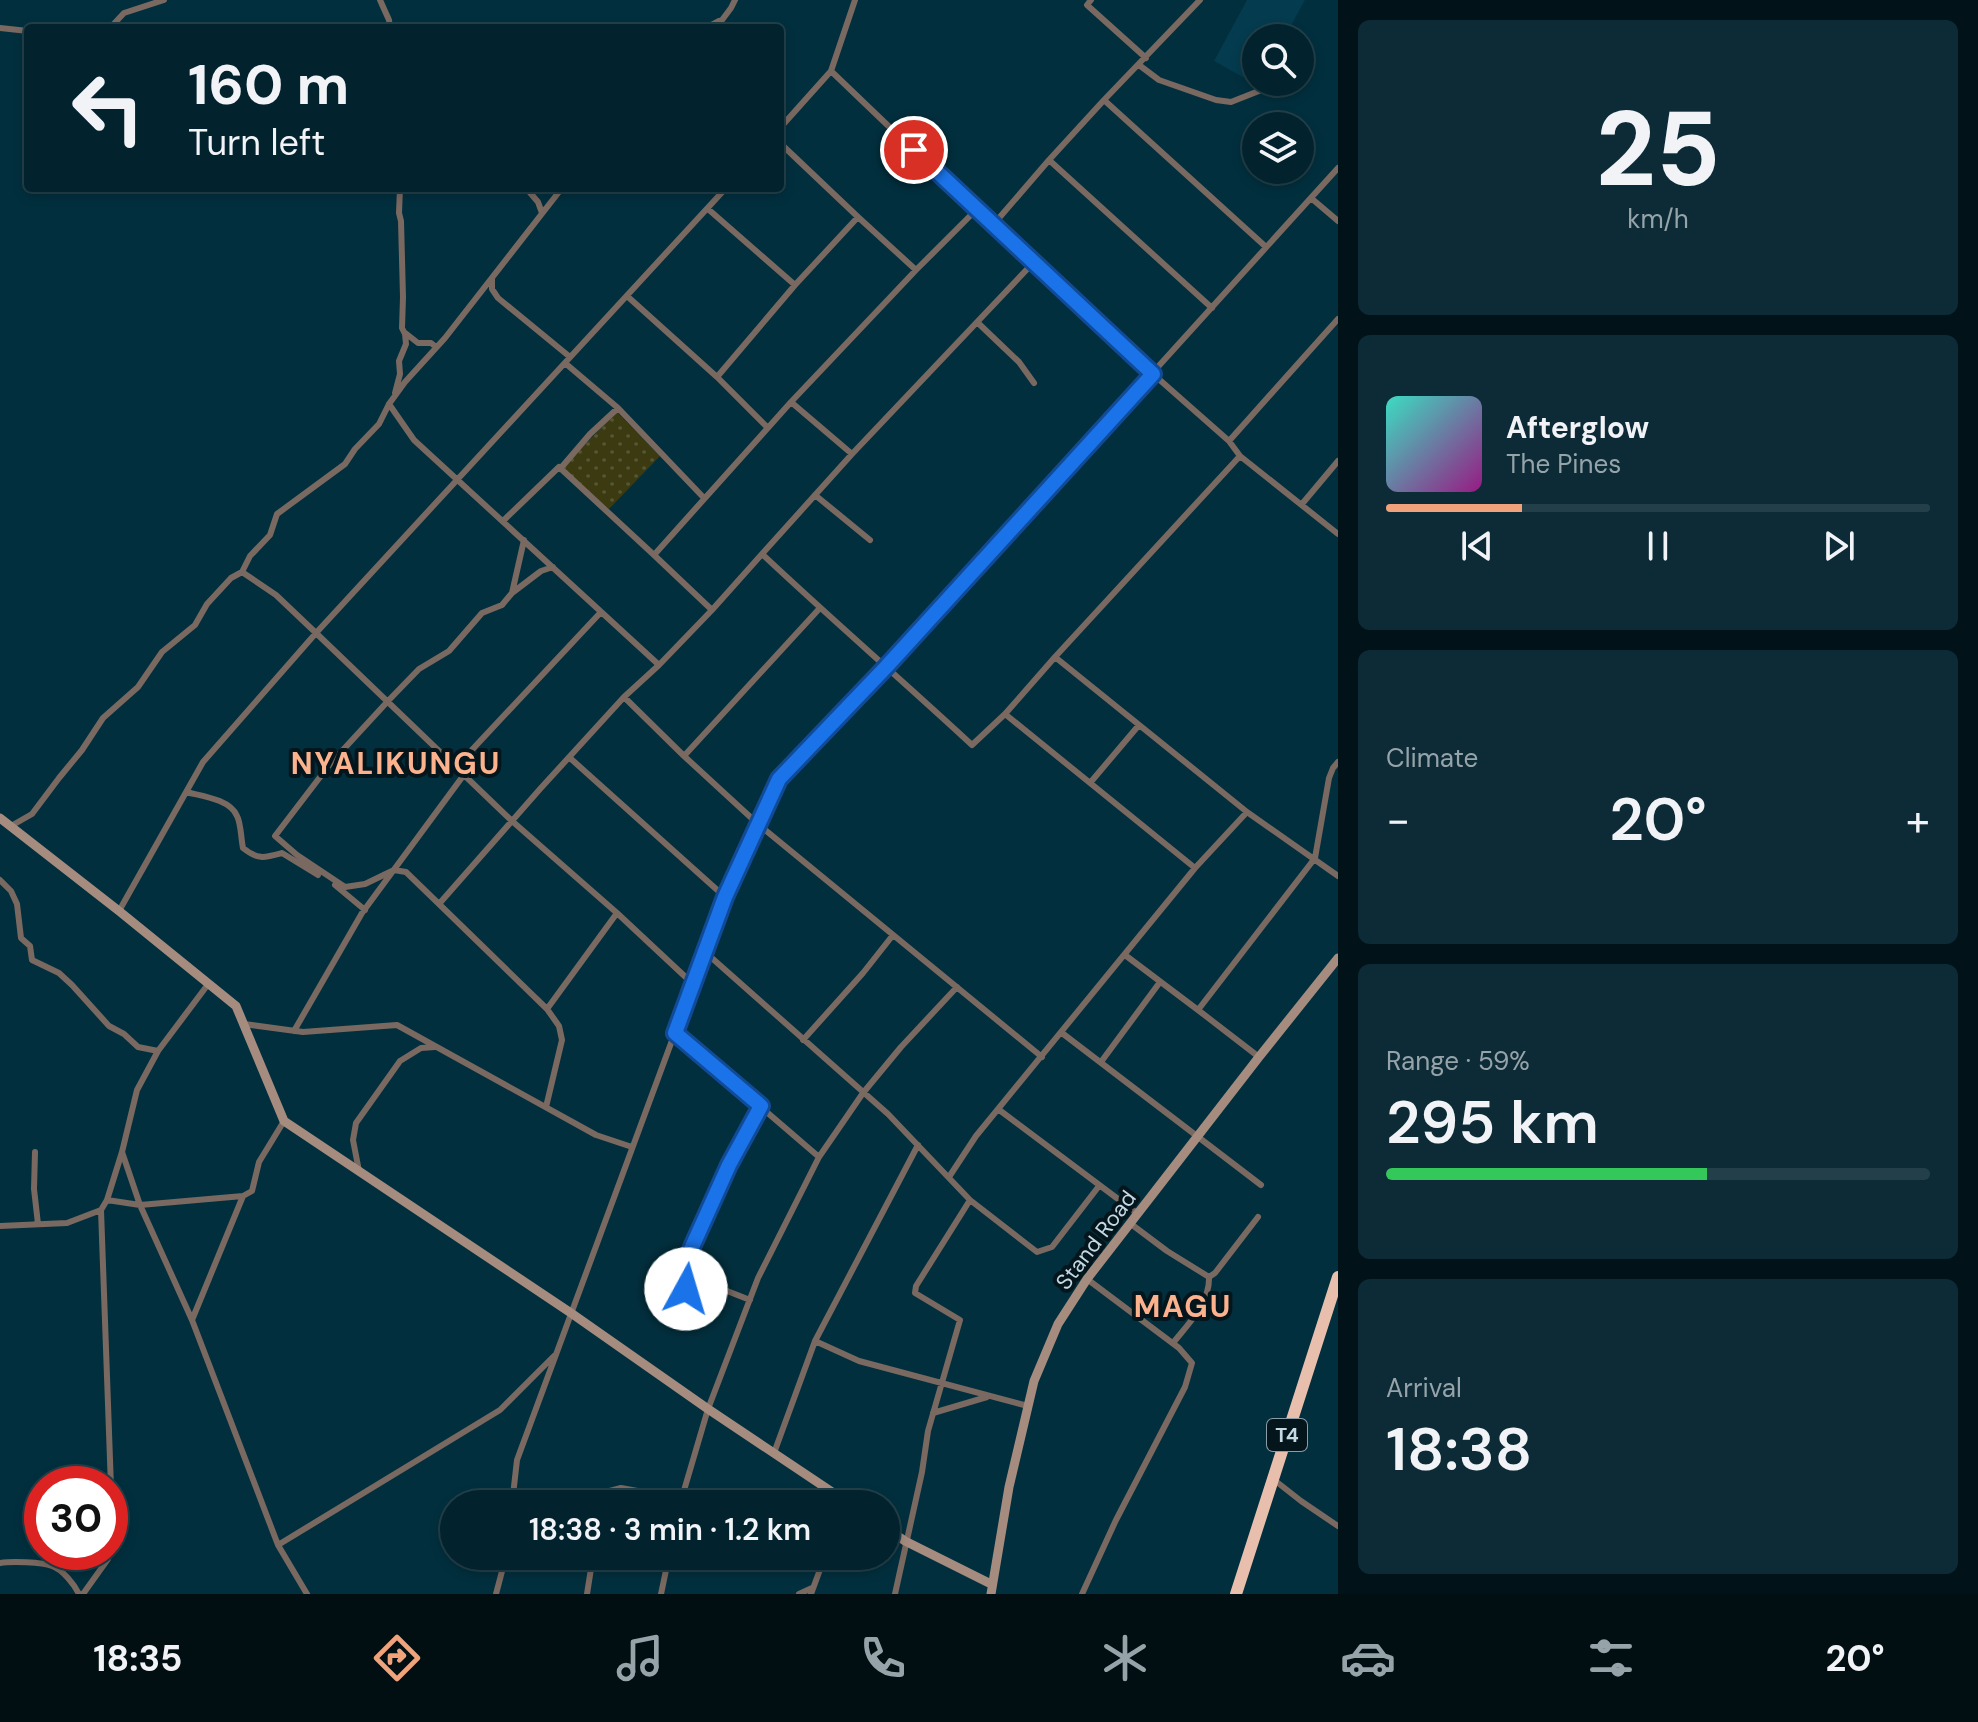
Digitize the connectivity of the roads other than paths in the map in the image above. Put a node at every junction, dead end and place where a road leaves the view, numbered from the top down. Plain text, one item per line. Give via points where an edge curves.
1 (164, 0) edge
2 (380, 0) edge
3 (735, 0) edge
4 (855, 0) edge
5 (1200, 0) edge
6 (1087, 2) edge
7 (722, 20) junction
8 (114, 24) edge
9 (390, 24) edge
10 (714, 24) edge
11 (719, 24) edge
12 (0, 28) edge
13 (24, 31) edge
14 (1146, 58) junction
15 (1139, 65) junction
16 (831, 71) junction
17 (1246, 96) edge
18 (1104, 100) junction
19 (784, 124) edge
20 (784, 147) edge
21 (1049, 160) junction
22 (1338, 168) edge
23 (400, 192) edge
24 (529, 192) edge
25 (559, 192) edge
26 (723, 192) edge
27 (1311, 198) junction
28 (708, 209) junction
29 (976, 210) junction
30 (542, 213) junction
31 (858, 217) junction
32 (1338, 221) edge
33 (993, 225) junction
34 (1266, 247) junction
35 (1033, 263) junction
36 (916, 270) junction
37 (492, 278) junction
38 (795, 285) junction
39 (627, 296) junction
40 (477, 297) junction
41 (498, 298) junction
42 (1212, 308) junction
43 (1338, 319) edge
44 (977, 322) junction
45 (404, 332) junction
46 (436, 347) junction
47 (568, 360) junction
48 (1153, 374) junction
49 (717, 377) junction
50 (1034, 383) dead end
51 (394, 396) junction
52 (791, 402) junction
53 (389, 404) junction
54 (618, 408) junction
55 (767, 427) junction
56 (1229, 441) junction
57 (852, 454) junction
58 (1240, 456) junction
59 (1338, 461) edge
60 (560, 469) junction
61 (457, 479) junction
62 (815, 495) junction
63 (704, 498) junction
64 (1302, 504) junction
65 (503, 521) junction
66 (1338, 534) edge
67 (524, 540) junction
68 (870, 540) dead end
69 (762, 554) junction
70 (654, 555) junction
71 (553, 567) junction
72 (242, 572) junction
73 (512, 593) junction
74 (819, 609) junction
75 (712, 610) junction
76 (601, 612) junction
77 (316, 633) junction
78 (1055, 657) junction
79 (659, 665) junction
80 (887, 666) junction
81 (624, 697) junction
82 (388, 701) junction
83 (1005, 714) junction
84 (1139, 725) junction
85 (684, 756) junction
86 (570, 758) junction
87 (1338, 762) edge
88 (455, 768) junction
89 (463, 776) junction
90 (1090, 783) junction
91 (186, 792) junction
92 (1247, 812) junction
93 (0, 819) edge
94 (512, 821) junction
95 (759, 825) junction
96 (11, 826) junction
97 (1315, 858) junction
98 (1195, 868) junction
99 (394, 870) junction
100 (1338, 876) edge
101 (0, 880) edge
102 (725, 897) junction
103 (439, 904) junction
104 (365, 910) junction
105 (119, 911) junction
106 (617, 913) junction
107 (893, 935) junction
108 (705, 952) junction
109 (1125, 955) junction
110 (1338, 958) edge
111 (1160, 982) junction
112 (209, 983) junction
113 (693, 984) junction
114 (957, 987) junction
115 (547, 1009) junction
116 (1198, 1010) junction
117 (244, 1024) junction
118 (294, 1031) junction
119 (675, 1033) junction
120 (1062, 1033) junction
121 (803, 1040) junction
122 (437, 1046) junction
123 (158, 1051) junction
124 (1042, 1057) junction
125 (1259, 1057) junction
126 (1101, 1062) junction
127 (863, 1093) junction
128 (761, 1106) junction
129 (546, 1107) junction
130 (998, 1109) junction
131 (284, 1121) junction
132 (1198, 1136) junction
133 (918, 1145) junction
134 (632, 1147) junction
135 (35, 1152) dead end
136 (122, 1152) junction
137 (819, 1157) junction
138 (359, 1171) junction
139 (949, 1177) junction
140 (1261, 1185) dead end
141 (1099, 1186) junction
142 (243, 1196) junction
143 (107, 1200) junction
144 (970, 1200) junction
145 (140, 1205) junction
146 (101, 1210) junction
147 (1138, 1214) junction
148 (1258, 1217) dead end
149 (38, 1224) junction
150 (1131, 1224) junction
151 (0, 1226) edge
152 (687, 1265) junction
153 (1209, 1277) junction
154 (1338, 1277) edge
155 (1087, 1279) junction
156 (710, 1282) junction
157 (685, 1292) junction
158 (750, 1300) junction
159 (571, 1313) junction
160 (192, 1320) junction
161 (669, 1320) dead end
162 (815, 1341) junction
163 (1173, 1343) junction
164 (556, 1355) junction
165 (942, 1384) junction
166 (990, 1396) junction
167 (1028, 1406) junction
168 (708, 1409) junction
169 (933, 1413) junction
170 (774, 1453) junction
171 (1273, 1479) junction
172 (514, 1490) edge
173 (682, 1490) edge
174 (827, 1490) edge
175 (1338, 1526) edge
176 (900, 1538) edge
177 (905, 1541) junction
178 (278, 1545) junction
179 (0, 1563) edge
180 (502, 1570) edge
181 (591, 1570) edge
182 (666, 1570) edge
183 (819, 1570) edge
184 (991, 1589) edge
185 (811, 1591) edge
186 (81, 1594) edge
187 (307, 1594) edge
188 (496, 1594) edge
189 (587, 1594) edge
190 (661, 1594) edge
191 (799, 1594) edge
192 (895, 1594) edge
193 (1082, 1594) edge
194 (1236, 1594) edge

1 - 8 street via 124,13
2 - 9 street
3 - 7 street
4 - 16 street
5 - 14 street
6 - 14 street
7 - 10 street
7 - 11 street
12 - 13 street
14 - 15 street
15 - 17 street via 1159,80 1216,100
15 - 18 street
16 - 19 street
16 - 29 street
18 - 21 street
18 - 34 street
20 - 31 street
21 - 33 street
21 - 42 street
22 - 27 street
23 - 45 street
24 - 30 street
25 - 30 street
26 - 28 street
27 - 32 street
27 - 34 street
28 - 38 street
28 - 39 street
29 - 33 street
29 - 36 street
30 - 37 street
31 - 36 street
31 - 38 street
33 - 35 street
34 - 42 street
35 - 44 street
35 - 48 street
36 - 52 street
37 - 40 street
37 - 41 street
38 - 49 street
39 - 47 street
39 - 49 street
40 - 41 street
40 - 46 street
41 - 47 street
42 - 48 street
43 - 56 street
44 - 50 street
44 - 57 street
45 - 46 street via 418,343
45 - 51 street
46 - 51 street
47 - 54 street
47 - 61 street
48 - 56 street
48 - 80 street
49 - 55 street
51 - 53 street
52 - 55 street
52 - 57 street
53 - 61 street via 414,440
53 - 72 street via 345,464 277,514 270,535
54 - 60 street
54 - 63 street
55 - 63 street
56 - 58 street
57 - 62 street
58 - 64 street
58 - 78 street
59 - 64 street
60 - 65 street
60 - 70 street
61 - 65 street
61 - 77 street
62 - 68 street
62 - 69 street
63 - 70 street
64 - 66 street
65 - 67 street
67 - 71 street
67 - 73 street
69 - 74 street
69 - 75 street
70 - 75 street
71 - 73 street
71 - 76 street
72 - 77 street
72 - 96 street via 103,718 32,814
73 - 82 street via 502,605 482,613 449,651 419,669
74 - 80 street
74 - 85 street
75 - 79 street
76 - 79 street
76 - 88 street
77 - 82 street
77 - 91 street via 203,762
78 - 83 street
78 - 84 street
79 - 81 street
80 - 83 street via 972,745
80 - 95 street via 779,779
81 - 85 street
81 - 86 street
82 - 88 street
82 - 99 street via 275,836 345,887
83 - 90 street
84 - 90 street
84 - 92 street
85 - 95 street
86 - 94 street
86 - 102 street
87 - 97 street via 1329,778
88 - 89 street
89 - 94 street
89 - 99 street
90 - 98 street
91 - 104 street via 229,806 237,816 243,848 254,857 282,853
91 - 105 street
92 - 97 street
92 - 98 street
93 - 96 street
94 - 103 street
94 - 106 street
95 - 102 street
95 - 107 street
96 - 105 street
97 - 100 street
97 - 116 street
98 - 109 street
99 - 103 street via 406,872
99 - 104 street
101 - 123 street via 17,904 21,938 30,946 32,960 59,973 109,1026 138,1047
102 - 108 street
103 - 115 street
104 - 118 street
105 - 112 street
106 - 113 street
106 - 115 street
107 - 114 street
107 - 121 street
108 - 113 street
108 - 121 street
109 - 111 street
109 - 120 street
110 - 125 street, Stand Road
111 - 116 street
111 - 126 street
112 - 117 street via 236,1006
112 - 123 street
113 - 119 street
114 - 124 street
114 - 127 street
115 - 129 street via 562,1040
116 - 125 street
117 - 118 street
117 - 131 street
118 - 122 street via 397,1025
119 - 128 street
119 - 134 street
120 - 124 street
120 - 126 street
121 - 127 street
122 - 129 street
122 - 138 street via 421,1048 400,1061 356,1123 353,1140
123 - 136 street via 137,1090
124 - 130 street
125 - 132 street, Stand Road
126 - 132 street
127 - 133 street
127 - 137 street
128 - 137 street
128 - 152 street via 729,1165
129 - 134 street via 596,1135
130 - 139 street
130 - 141 street
131 - 138 street
131 - 142 street via 259,1162 252,1191
132 - 140 street
132 - 147 street, Stand Road
133 - 139 street
133 - 162 street
134 - 159 street
135 - 149 street
136 - 143 street
136 - 145 street
137 - 158 street
138 - 159 street
139 - 144 street
141 - 144 street via 1052,1247 1037,1252
141 - 147 street
142 - 145 street
142 - 160 street
143 - 145 street
143 - 146 street
144 - 165 street via 916,1286 915,1293 960,1320
145 - 160 street
146 - 149 street via 67,1223
146 - 186 street via 113,1543 108,1559
147 - 150 street, Stand Road
148 - 153 street
149 - 151 street
150 - 153 street
150 - 155 street, Stand Road
152 - 156 street
152 - 157 street
153 - 163 street via 1200,1307
154 - 171 highway, T4
155 - 163 street
155 - 167 street, Stand Road via 1058,1324
156 - 157 street
156 - 158 street
157 - 161 street
158 - 168 street
159 - 164 street
159 - 168 street
160 - 178 street
162 - 165 street via 859,1361
162 - 170 street
163 - 193 street via 1192,1363 1185,1387
164 - 172 street via 517,1460
164 - 178 street via 500,1410
165 - 166 street
165 - 169 street
166 - 167 street
166 - 169 street
167 - 184 street, Stand Road
168 - 170 street
168 - 173 street
169 - 177 street
170 - 174 street
171 - 175 street
171 - 194 highway, T4
176 - 177 street
177 - 184 street
177 - 192 street
178 - 187 street
179 - 186 street via 54,1566
180 - 188 street
181 - 189 street
182 - 190 street
183 - 185 street
185 - 191 street

